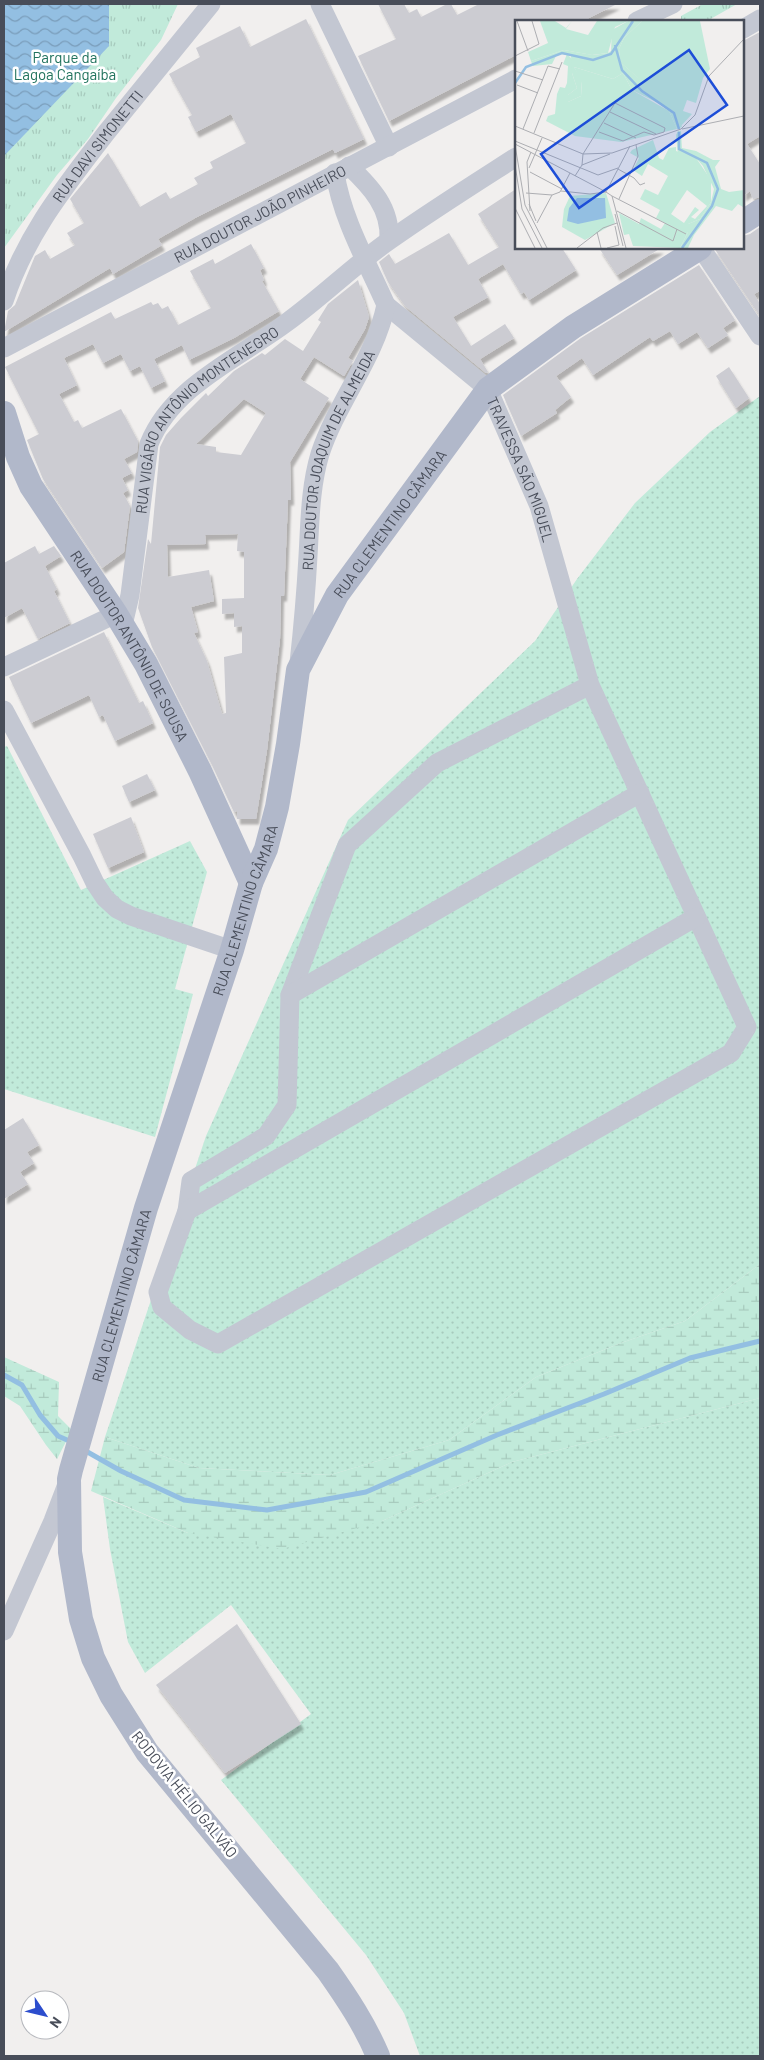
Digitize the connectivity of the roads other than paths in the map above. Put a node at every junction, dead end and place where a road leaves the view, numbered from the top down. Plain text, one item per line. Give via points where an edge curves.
1 (211, 4) edge
2 (320, 4) edge
3 (673, 4) edge
4 (646, 19) edge
5 (760, 19) edge
6 (744, 28) edge
7 (515, 80) edge
8 (388, 147) junction
9 (515, 158) edge
10 (342, 169) junction
11 (760, 211) edge
12 (744, 221) edge
13 (389, 240) junction
14 (698, 249) edge
15 (701, 249) edge
16 (366, 259) junction
17 (4, 301) edge
18 (386, 305) junction
19 (760, 336) edge
20 (4, 348) edge
21 (488, 389) junction
22 (4, 413) edge
23 (119, 619) junction
24 (4, 666) edge
25 (298, 670) junction
26 (590, 684) junction
27 (4, 710) edge
28 (640, 793) junction
29 (252, 884) junction
30 (696, 917) junction
31 (232, 950) junction
32 (290, 995) junction
33 (187, 1212) junction
34 (70, 1475) junction
35 (4, 1631) edge
36 (378, 2056) edge

1 - 17 street, RUA DAVI SIMONETTI via 60,192 17,264
2 - 8 street
3 - 4 street
5 - 6 street
7 - 8 street, RUA DOUTOR JOÃO PINHEIRO
8 - 10 street, RUA DOUTOR JOÃO PINHEIRO
9 - 13 street
10 - 13 street via 376,193 385,208 390,227
10 - 16 street via 338,190 346,218
10 - 20 street, RUA DOUTOR JOÃO PINHEIRO
11 - 12 main road
13 - 16 street
14 - 21 main road, RUA CLEMENTINO CÂMARA via 573,327
15 - 19 street
16 - 18 street
16 - 23 street, RUA VIGÁRIO ANTÔNIO MONTENEGRO via 324,294 190,391 173,406 155,430 149,444 130,595
18 - 21 street, TRAVESSA SÃO MIGUEL
18 - 25 street, RUA DOUTOR JOAQUIM DE ALMEIDA via 373,345 337,414 320,456 311,504
21 - 25 main road, RUA CLEMENTINO CÂMARA via 337,595
21 - 26 street, TRAVESSA SÃO MIGUEL via 531,484
22 - 23 main road, RUA DOUTOR ANTÔNIO DE SOUSA via 31,486
23 - 24 street
23 - 29 main road, RUA DOUTOR ANTÔNIO DE SOUSA via 146,664 200,771
25 - 29 main road, RUA CLEMENTINO CÂMARA via 277,806 266,849
26 - 28 street, TRAVESSA SÃO MIGUEL
26 - 32 street via 437,763 347,845
27 - 31 street via 105,898 131,916
28 - 30 street, TRAVESSA SÃO MIGUEL
28 - 32 street
29 - 31 main road, RUA CLEMENTINO CÂMARA
30 - 33 street
30 - 33 street, TRAVESSA SÃO MIGUEL via 747,1026 731,1053 218,1344 190,1330 162,1307 158,1292
31 - 34 main road, RUA CLEMENTINO CÂMARA via 146,1208
32 - 33 street via 287,1105 266,1136 191,1181
34 - 35 street
34 - 36 main road, RODOVIA HÉLIO GALVÃO via 70,1552 81,1619 93,1658 111,1695 147,1752 328,1971 352,2005

